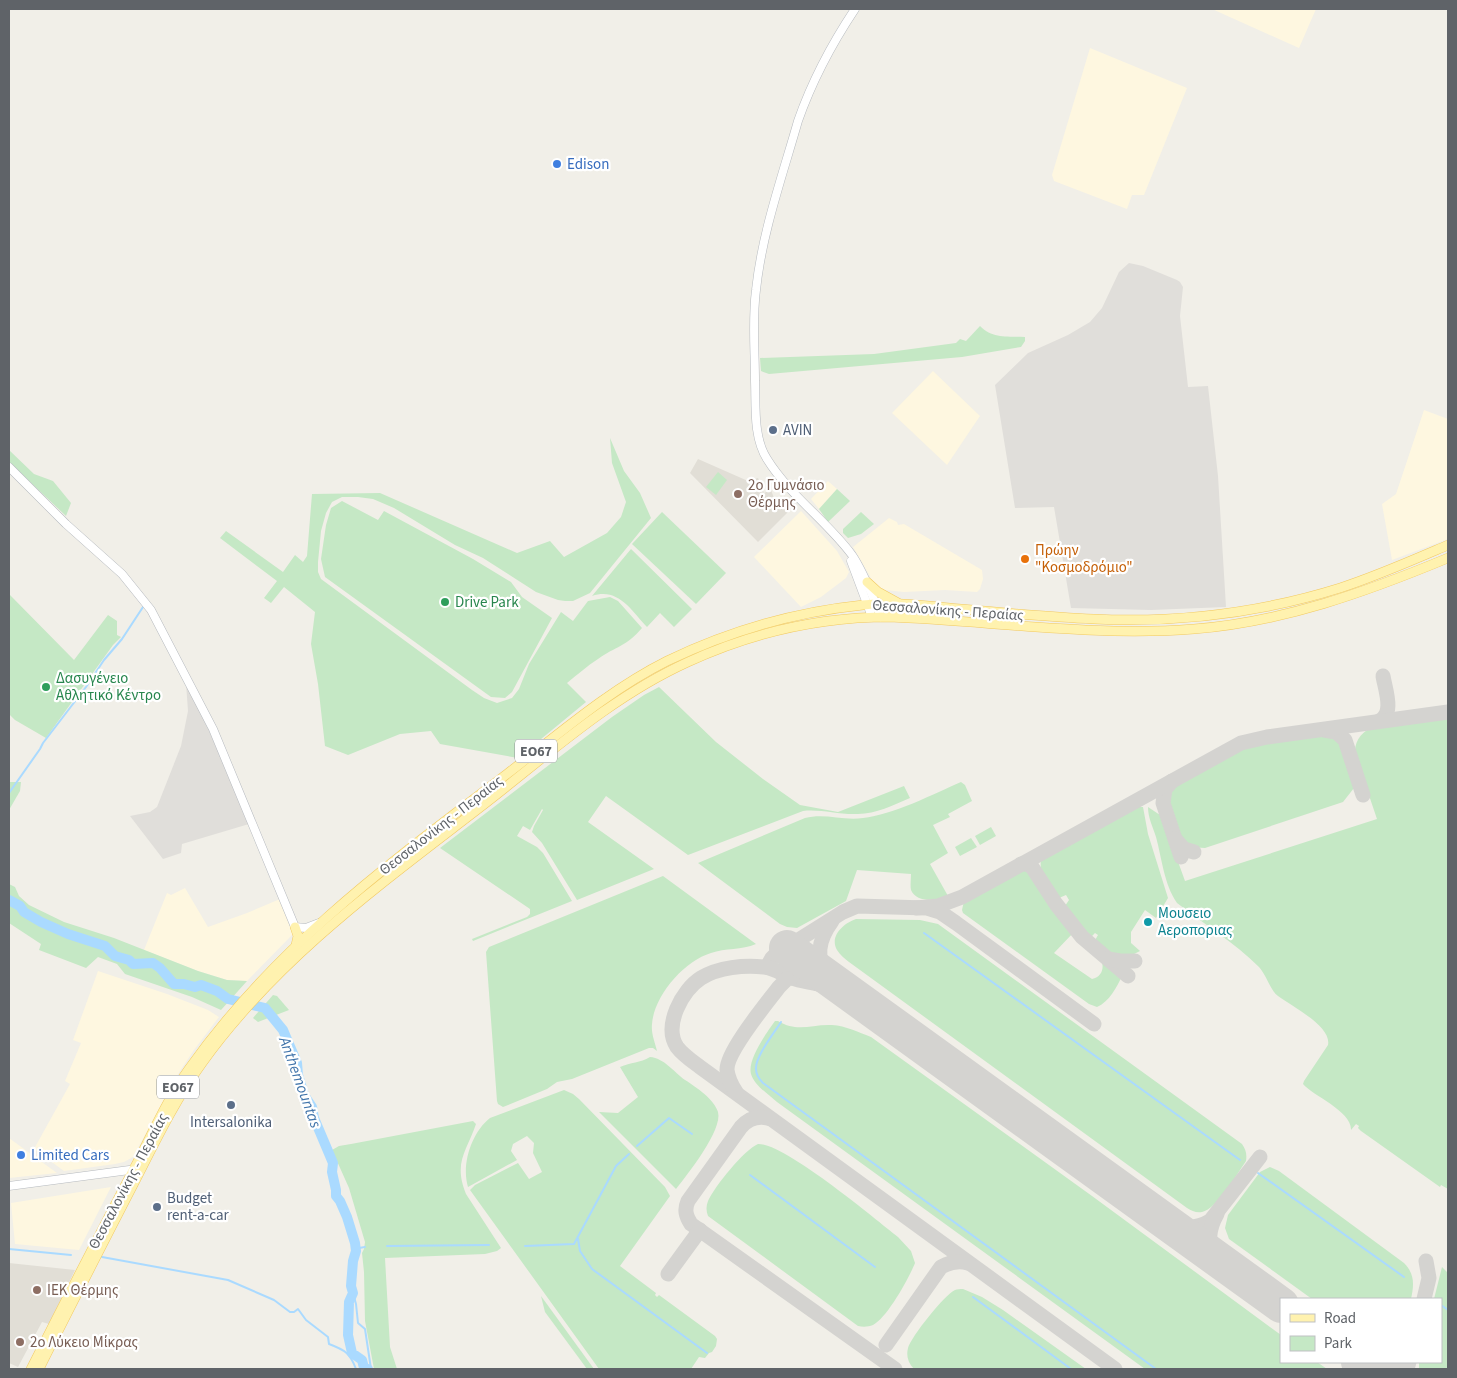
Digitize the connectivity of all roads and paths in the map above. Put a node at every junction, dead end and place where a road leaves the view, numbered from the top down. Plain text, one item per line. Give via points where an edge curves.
1 (854, 9) edge
2 (9, 467) edge
3 (1448, 545) edge
4 (847, 550) junction
5 (1448, 558) edge
6 (867, 582) junction
7 (871, 604) junction
8 (903, 604) junction
9 (876, 617) junction
10 (319, 923) junction
11 (295, 927) junction
12 (296, 945) junction
13 (258, 990) junction
14 (137, 1169) junction
15 (9, 1186) edge
16 (88, 1264) junction
17 (32, 1369) edge
18 (39, 1369) edge

1 - 4 main road via 814,78 798,121 758,275 754,320 756,413 761,446 787,485
2 - 11 main road via 122,574 151,610 213,729
3 - 8 main road, Θεσσαλονίκης - Περαίας via 1369,578 1325,592 1214,616 1107,620
4 - 6 main road
4 - 7 main road
5 - 9 main road, Θεσσαλονίκης - Περαίας via 1379,586 1309,609 1245,623 1194,629 1101,631
6 - 7 main road
6 - 8 main road via 881,594
7 - 8 main road, Θεσσαλονίκης - Περαίας
7 - 9 main road
7 - 10 main road, Θεσσαλονίκης - Περαίας / ΕΟ67 via 815,611 764,624 710,643 652,669 558,735 378,873
9 - 13 main road, Θεσσαλονίκης - Περαίας / ΕΟ67 via 811,624 750,638 685,663 643,686 594,718 379,885
10 - 11 main road via 306,928
10 - 12 main road, Θεσσαλονίκης - Περαίας / ΕΟ67
11 - 12 main road
12 - 13 main road, Θεσσαλονίκης - Περαίας / ΕΟ67
13 - 14 main road, Θεσσαλονίκης - Περαίας / ΕΟ67 via 237,1013 195,1073
14 - 15 main road
14 - 16 main road, Θεσσαλονίκης - Περαίας / ΕΟ67 via 102,1244
14 - 16 main road, Θεσσαλονίκης - Περαίας / ΕΟ67 via 93,1247
16 - 17 main road, Θεσσαλονίκης - Περαίας / ΕΟ67
16 - 18 main road, Θεσσαλονίκης - Περαίας / ΕΟ67

